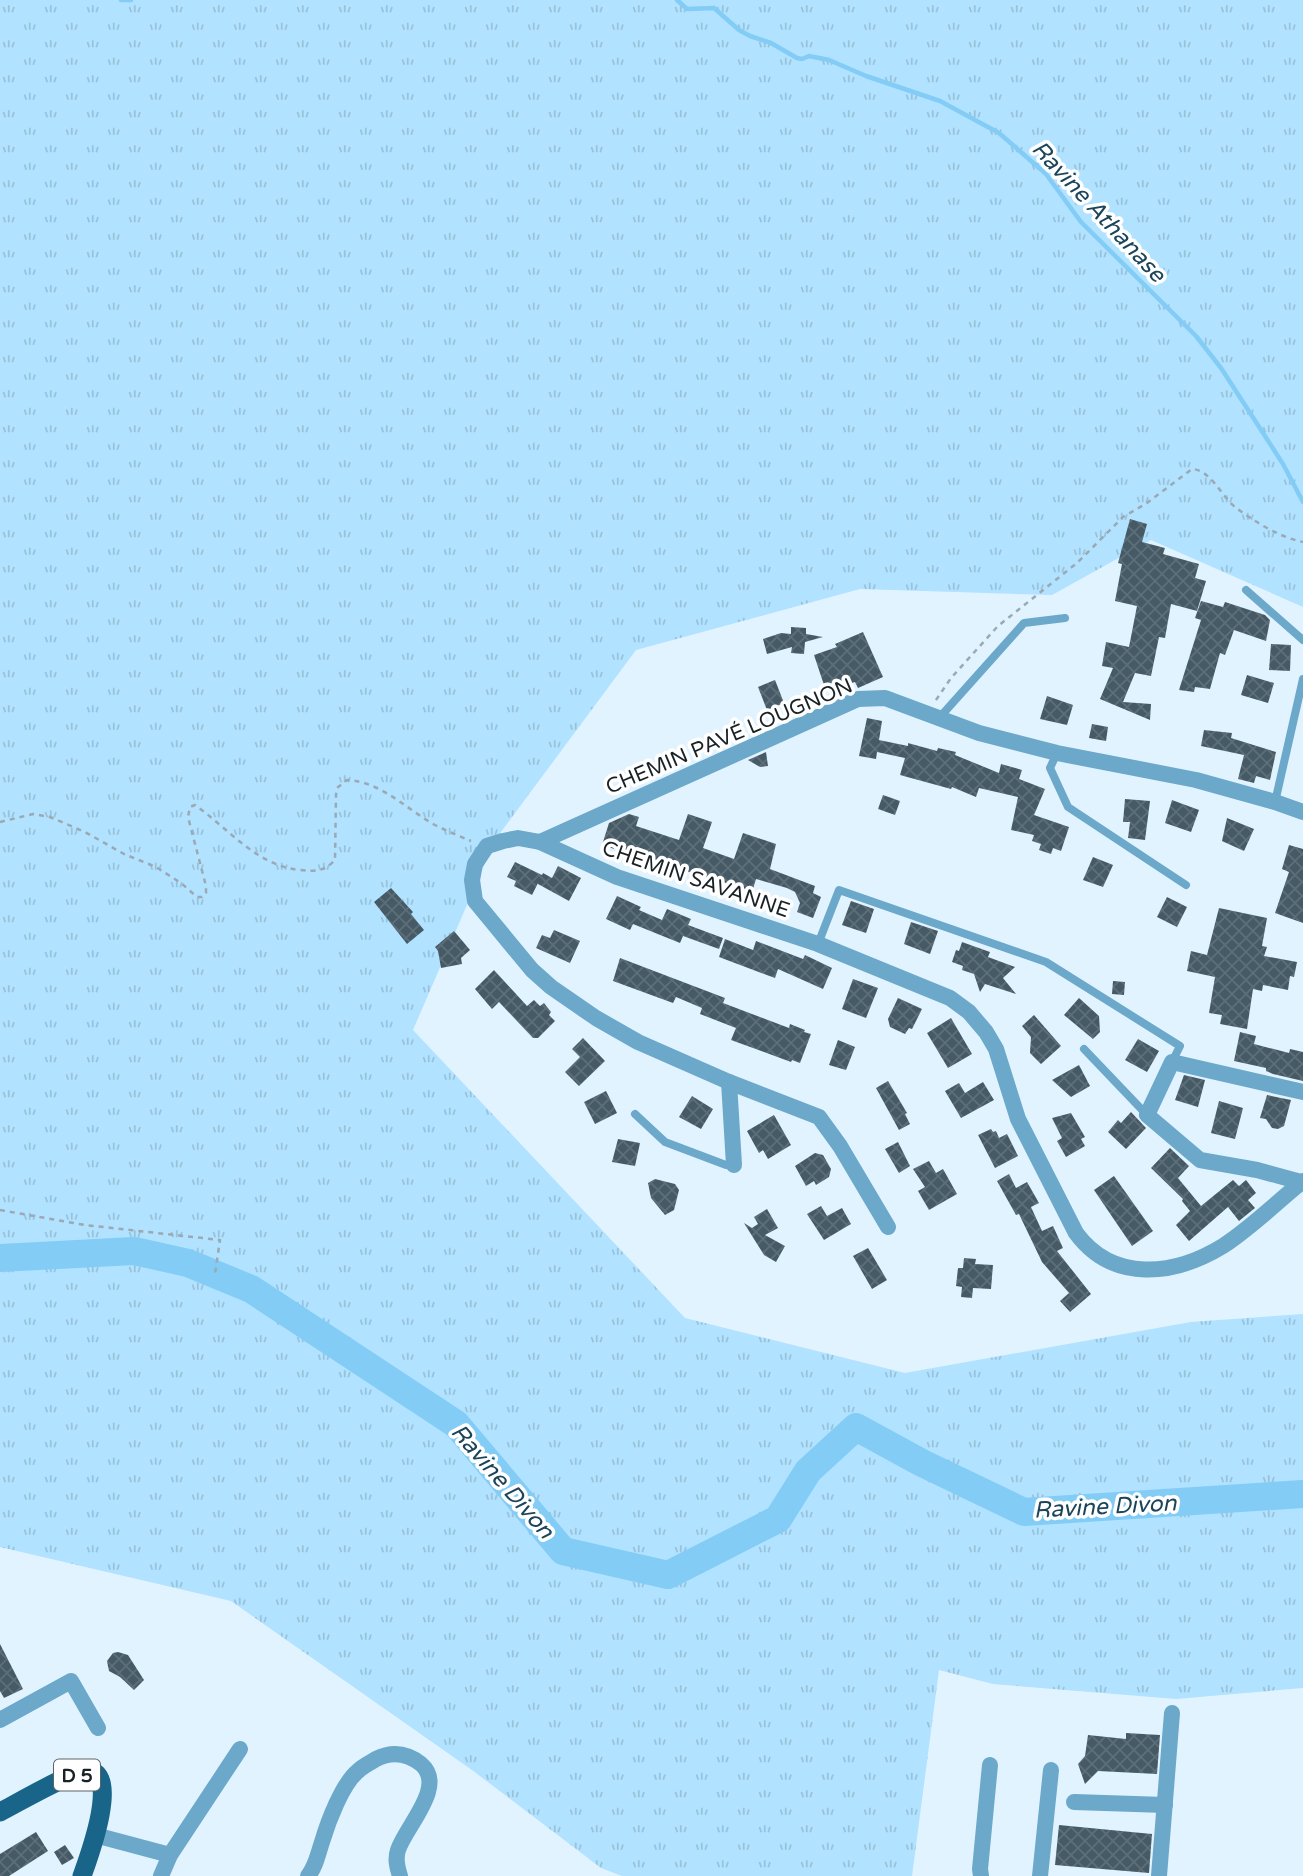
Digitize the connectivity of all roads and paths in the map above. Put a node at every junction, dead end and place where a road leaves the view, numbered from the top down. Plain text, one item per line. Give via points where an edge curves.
1 (1303, 542) edge
2 (1246, 590) dead end
3 (1065, 618) dead end
4 (1303, 640) edge
5 (1303, 679) edge
6 (923, 712) junction
7 (940, 717) junction
8 (1057, 753) junction
9 (1276, 802) junction
10 (1303, 812) edge
11 (0, 822) edge
12 (540, 842) junction
13 (486, 848) junction
14 (1186, 886) dead end
15 (818, 944) junction
16 (1084, 1049) dead end
17 (1172, 1062) junction
18 (729, 1082) junction
19 (1303, 1092) edge
20 (635, 1114) dead end
21 (1147, 1115) junction
22 (734, 1164) joint
23 (1302, 1181) edge
24 (0, 1210) edge
25 (888, 1227) dead end
26 (215, 1274) dead end
27 (1172, 1713) dead end
28 (0, 1720) edge
29 (98, 1728) dead end
30 (240, 1749) dead end
31 (990, 1765) dead end
32 (1051, 1770) dead end
33 (1074, 1802) dead end
34 (1165, 1805) junction
35 (0, 1812) edge
36 (95, 1835) junction
37 (170, 1855) junction
38 (82, 1876) edge
39 (161, 1876) edge
40 (307, 1876) edge
41 (400, 1876) edge
42 (981, 1876) edge
43 (1040, 1876) edge
44 (1159, 1876) edge

1 - 6 path via 1238,509 1208,475 1192,469 1123,516 1077,562 998,626
2 - 4 lane
3 - 7 lane via 1024,623
5 - 9 lane
6 - 7 street, CHEMIN PAVÉ LOUGNON
6 - 12 street, CHEMIN PAVÉ LOUGNON via 885,698 858,699
7 - 8 street, CHEMIN PAVÉ LOUGNON via 979,733
8 - 9 street, CHEMIN PAVÉ LOUGNON via 1196,780
8 - 14 lane via 1051,768 1068,807
9 - 10 street, CHEMIN PAVÉ LOUGNON
11 - 13 path via 33,814 50,817 156,867 197,897 206,893 206,886 188,817 195,805 259,856 287,869 318,871 335,860 337,788 347,780 394,796 435,825
12 - 13 street, CHEMIN SAVANNE via 518,838
12 - 15 street, CHEMIN SAVANNE via 617,877
13 - 18 street via 473,872 475,901 532,970 596,1018 638,1042
15 - 17 lane via 839,890 1046,962 1180,1046
15 - 23 street, CHEMIN SAVANNE via 950,998 969,1012 996,1049 1018,1119 1076,1233 1102,1259 1128,1269 1175,1266 1200,1258 1225,1244
16 - 21 lane
17 - 19 street
17 - 21 street
18 - 22 street
18 - 25 street via 819,1116
20 - 22 lane via 665,1142
21 - 23 street via 1200,1160
24 - 26 path via 220,1240
27 - 34 street
28 - 29 street via 71,1681
30 - 37 street
31 - 42 street
32 - 43 street
33 - 34 street
34 - 44 street
35 - 36 main road, D 5 via 68,1778 87,1771 96,1773 104,1791
36 - 37 street
36 - 38 main road, D 5
37 - 39 street
40 - 41 street via 349,1781 382,1756 396,1753 420,1763 430,1782 398,1851

